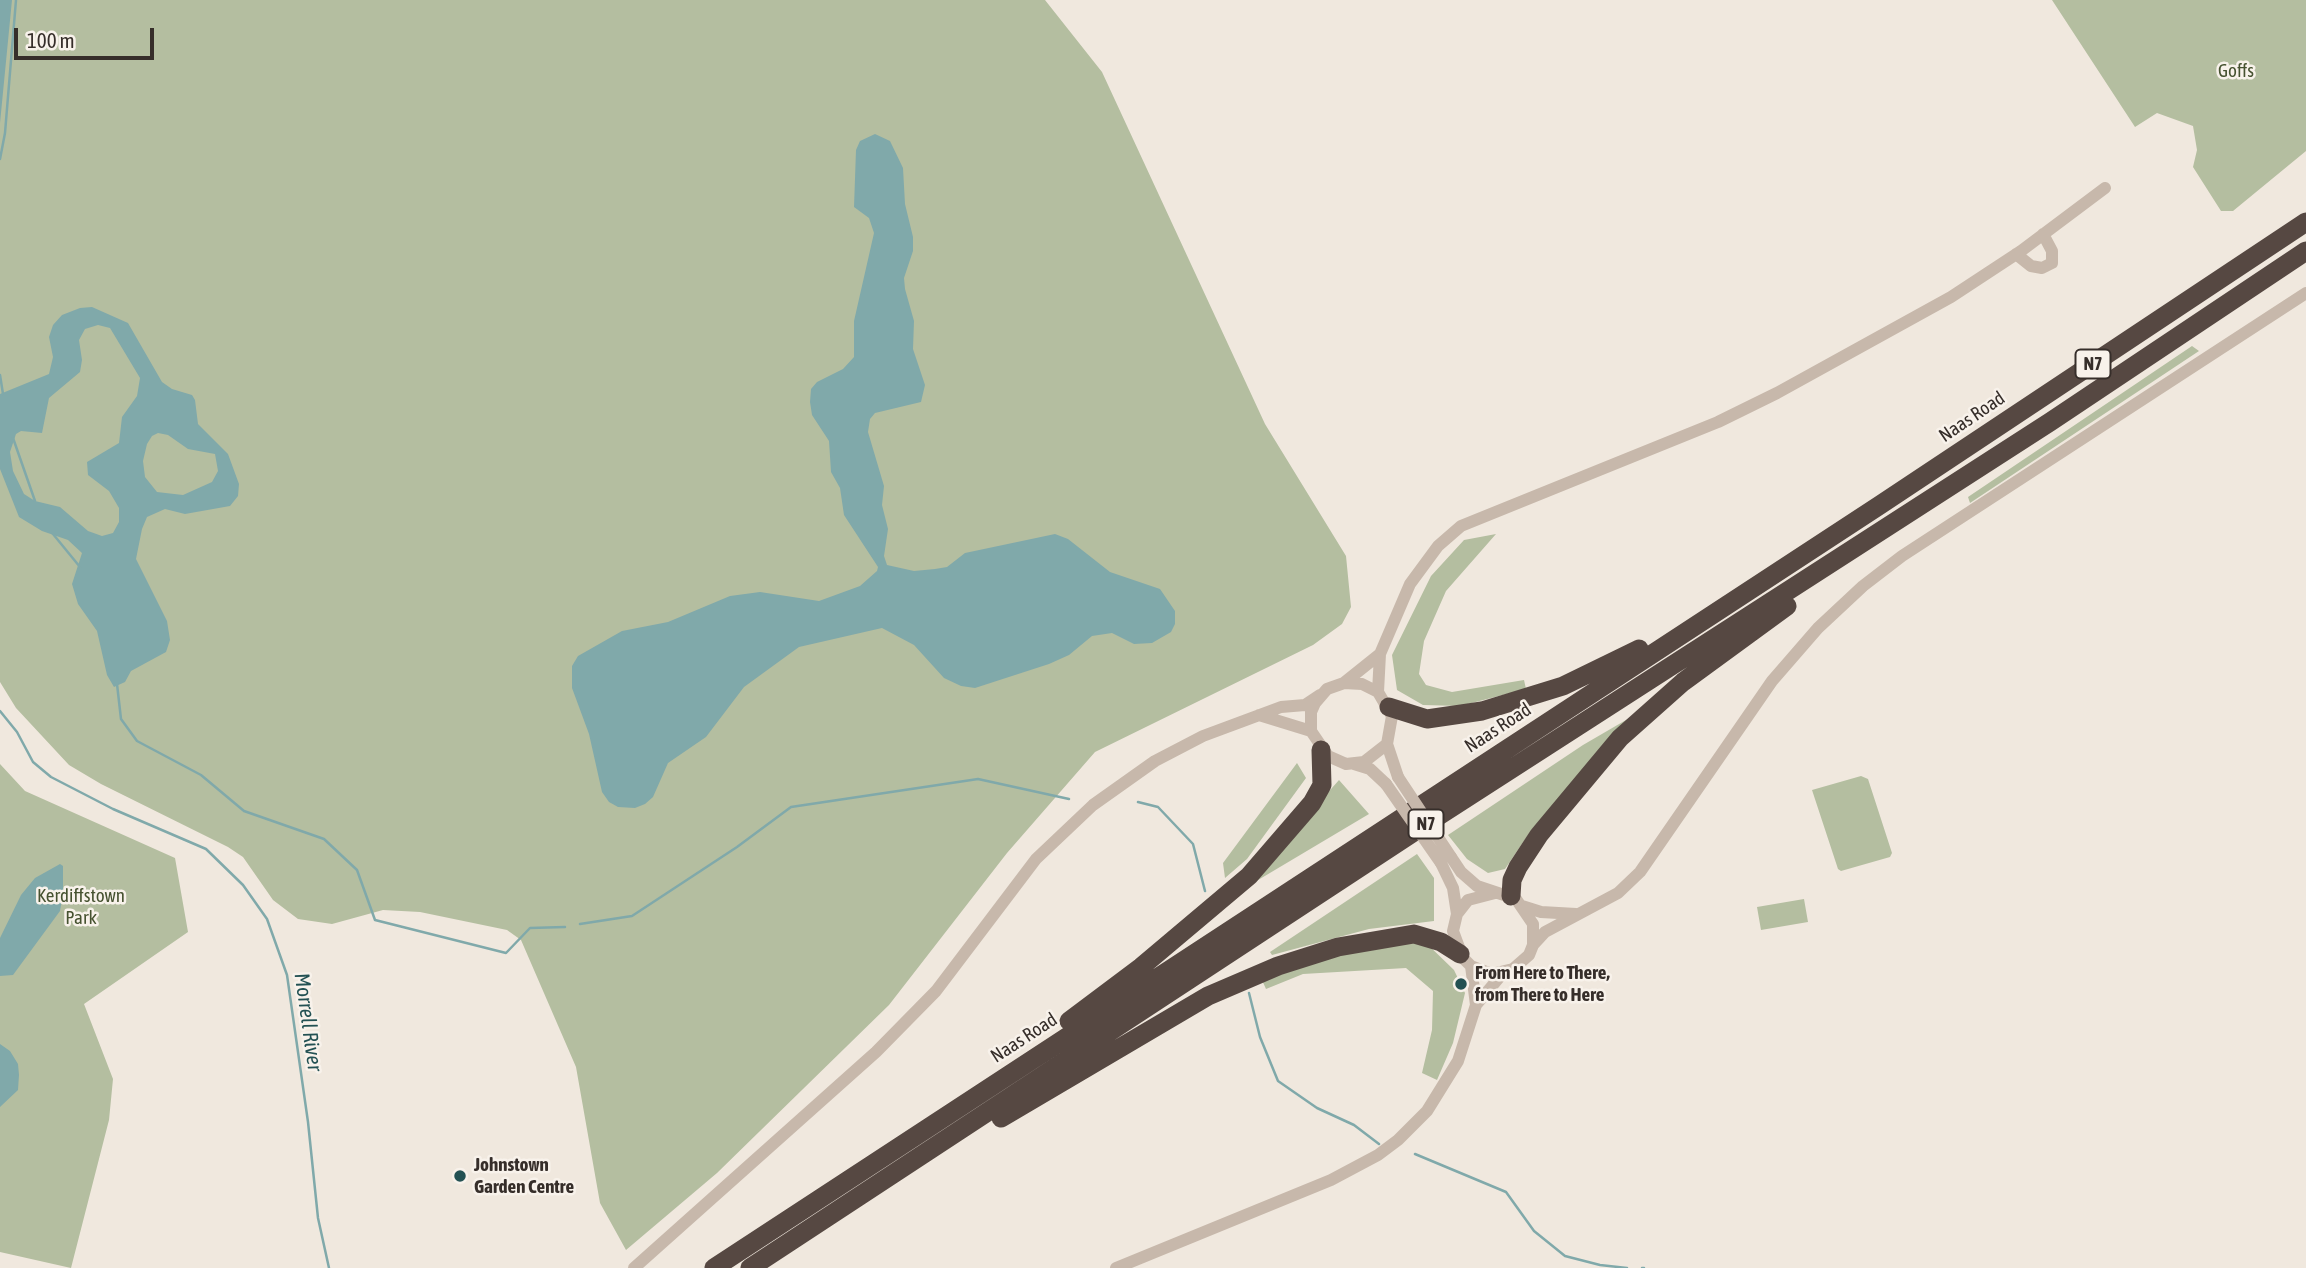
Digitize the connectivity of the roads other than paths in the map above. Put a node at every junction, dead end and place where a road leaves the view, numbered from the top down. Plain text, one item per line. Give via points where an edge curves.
1 (2105, 188) dead end
2 (2306, 222) edge
3 (2043, 234) junction
4 (2306, 251) edge
5 (2016, 254) junction
6 (2306, 293) edge
7 (2050, 422) junction
8 (1880, 505) junction
9 (1380, 654) junction
10 (1344, 683) junction
11 (1320, 695) junction
12 (1384, 699) junction
13 (1259, 714) junction
14 (1311, 731) junction
15 (1387, 744) junction
16 (1321, 750) junction
17 (1354, 764) junction
18 (1446, 860) junction
19 (1510, 898) junction
20 (1457, 914) junction
21 (1580, 914) junction
22 (1533, 945) junction
23 (1466, 960) junction
24 (1503, 973) junction
25 (1476, 1005) junction
26 (801, 1223) junction
27 (634, 1268) edge
28 (714, 1268) edge
29 (750, 1268) edge
30 (1116, 1268) edge

1 - 3 street
2 - 8 highway, Naas Road / N7
3 - 5 street
3 - 5 street via 2052,251 2052,263 2042,268 2031,266
4 - 7 highway, Naas Road / N7
5 - 9 street via 1850,355 1718,422 1461,526 1424,562 1410,584
6 - 21 street via 1902,556 1863,586 1772,681 1640,872 1618,892
7 - 19 highway, N7 via 1836,569 1644,715 1539,835 1512,880
7 - 26 highway, Naas Road / N7
8 - 12 highway, N7 via 1617,662 1563,686 1447,719 1427,719
8 - 26 highway, Naas Road / N7
9 - 10 street
9 - 12 street
10 - 11 street
10 - 12 street via 1362,684
11 - 13 street via 1305,705
11 - 14 street via 1311,712
12 - 15 street via 1393,726
13 - 14 street
13 - 27 street via 1155,761 1093,805 1036,859 936,991 876,1052
14 - 16 street
15 - 17 street via 1373,758
15 - 18 street, bridge via 1398,777
16 - 17 street via 1337,761
16 - 26 highway, N7 via 1322,785 1312,803 1249,876 1032,1050
17 - 18 street, bridge via 1370,769 1386,784
18 - 19 street via 1477,886
18 - 20 street
19 - 20 street via 1476,896
19 - 21 street via 1544,912
19 - 22 street via 1533,924
20 - 23 street via 1453,931
21 - 22 street via 1545,932
22 - 24 street via 1522,963
23 - 24 street via 1492,974
23 - 25 street
23 - 26 highway, N7 via 1428,937 1394,936 1338,947 1245,979 1178,1013 871,1197
24 - 25 street
25 - 30 street via 1451,1076 1427,1111 1378,1155 1331,1180
26 - 28 highway, Naas Road / N7
26 - 29 highway, Naas Road / N7

